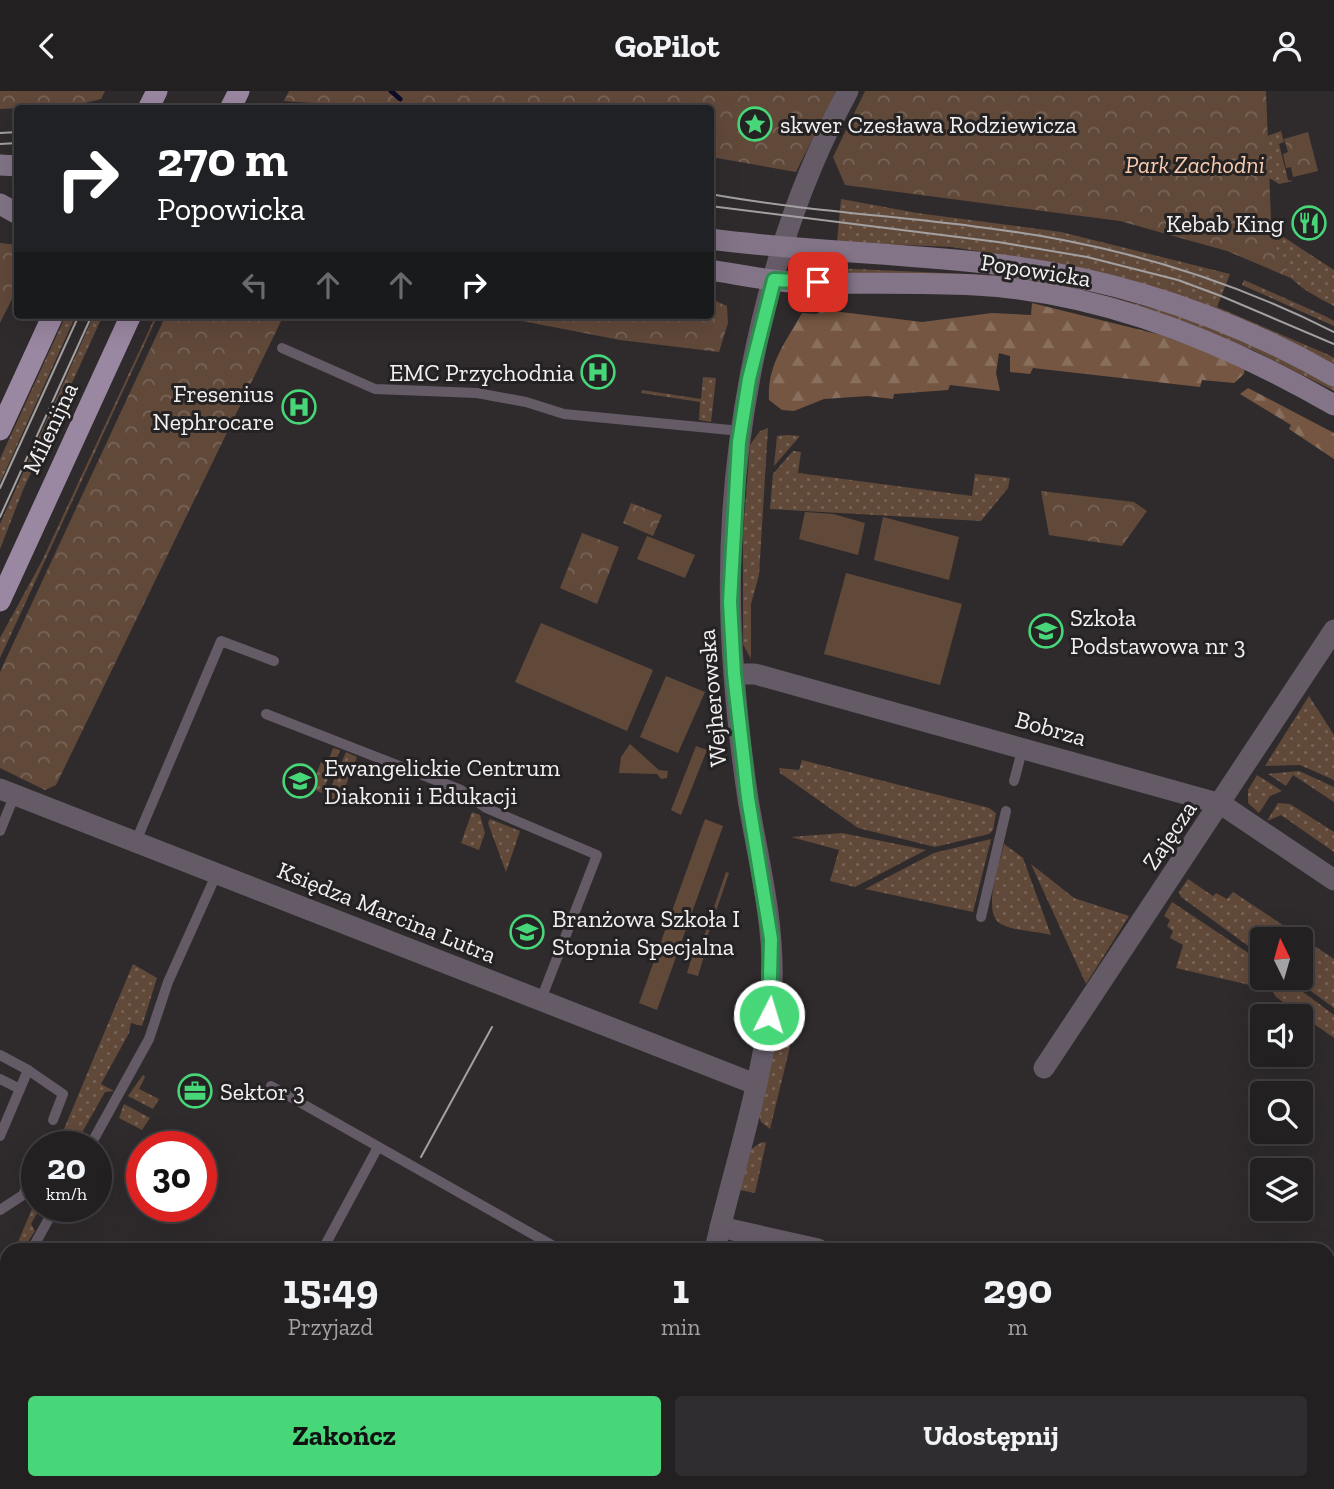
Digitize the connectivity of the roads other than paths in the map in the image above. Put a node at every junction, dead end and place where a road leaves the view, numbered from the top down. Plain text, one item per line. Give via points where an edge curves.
1 (848, 91) edge
2 (714, 239) edge
3 (783, 247) junction
4 (714, 271) edge
5 (774, 280) junction
6 (51, 319) edge
7 (129, 319) edge
8 (282, 348) dead end
9 (1334, 376) edge
10 (1334, 405) edge
11 (0, 430) edge
12 (741, 431) junction
13 (0, 601) edge
14 (1334, 630) edge
15 (274, 661) dead end
16 (734, 674) junction
17 (266, 714) dead end
18 (1023, 747) junction
19 (1014, 781) dead end
20 (8, 791) edge
21 (1221, 804) junction
22 (1006, 811) dead end
23 (0, 831) edge
24 (136, 841) junction
25 (217, 873) junction
26 (1334, 880) edge
27 (981, 917) dead end
28 (540, 1002) junction
29 (0, 1055) edge
30 (1044, 1067) dead end
31 (28, 1070) junction
32 (0, 1079) edge
33 (755, 1084) junction
34 (271, 1086) dead end
35 (20, 1089) junction
36 (53, 1120) dead end
37 (98, 1131) edge
38 (0, 1136) edge
39 (378, 1147) junction
40 (21, 1196) edge
41 (0, 1210) edge
42 (47, 1222) edge
43 (720, 1227) junction
44 (36, 1243) edge
45 (326, 1243) edge
46 (548, 1243) edge
47 (716, 1243) edge
48 (791, 1243) edge

1 - 3 street, Wejherowska via 807,173
2 - 3 street, Popowicka
3 - 5 street, Wejherowska
3 - 9 street, Popowicka via 968,261 1086,280 1204,314
4 - 5 street, Popowicka
5 - 10 street, Popowicka via 976,285 1064,299 1207,340
5 - 12 street, Wejherowska
6 - 11 main road, Milenijna
7 - 13 main road, Milenijna
8 - 12 lane via 375,389 477,393 564,414
12 - 16 street, Wejherowska via 730,602
14 - 21 street, Zajęcza
15 - 24 lane via 221,641
16 - 18 street, Bobrza via 755,674
16 - 33 street, Wejherowska via 771,939 769,1015
17 - 28 lane via 461,790 486,808 597,855
18 - 19 lane
18 - 21 street, Bobrza
20 - 23 lane
20 - 24 street, Księdza Marcina Lutra
21 - 26 street, Bobrza
21 - 30 street, Zajęcza
22 - 27 lane
24 - 25 street, Księdza Marcina Lutra
25 - 28 street, Księdza Marcina Lutra
25 - 37 lane via 168,982 149,1039
28 - 33 street, Księdza Marcina Lutra
29 - 31 lane
31 - 35 lane
31 - 36 lane via 63,1094
32 - 35 lane
33 - 43 street, Wejherowska
34 - 39 lane
35 - 38 lane
39 - 45 lane
39 - 46 lane
40 - 41 lane
42 - 44 lane
43 - 47 street, Wejherowska
43 - 48 street

